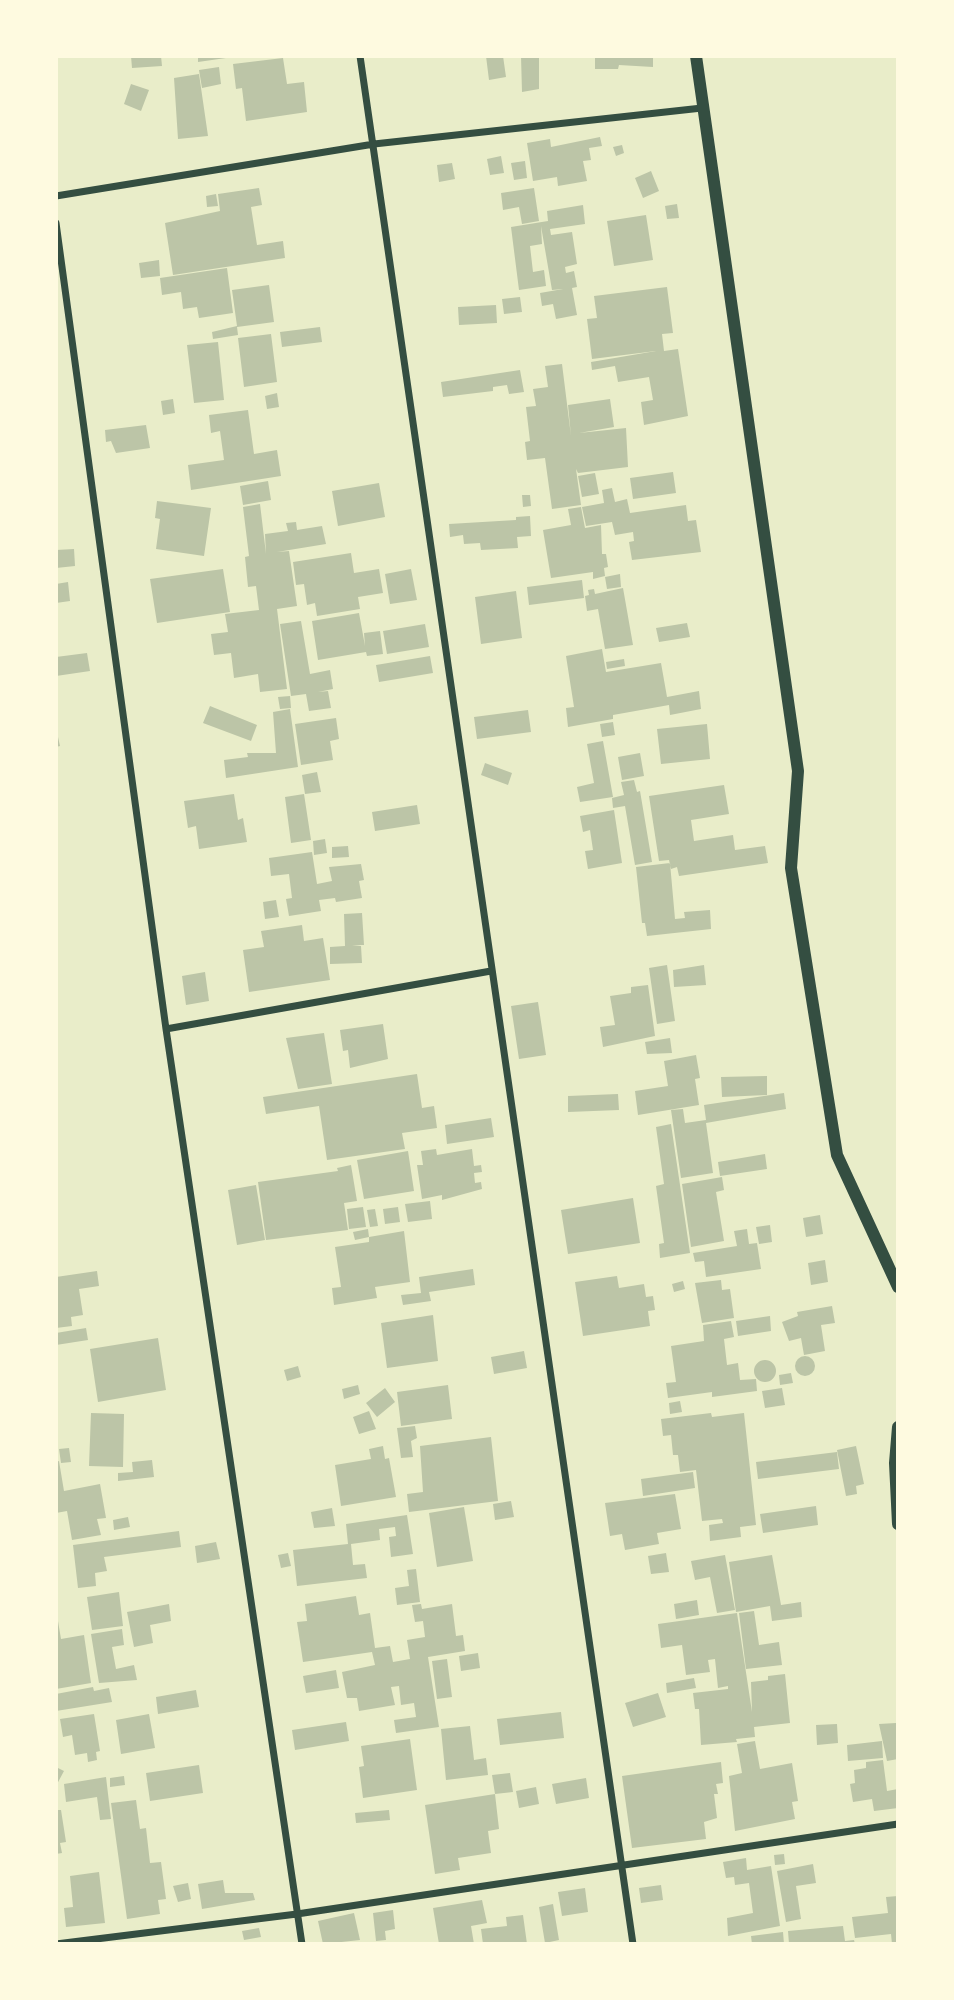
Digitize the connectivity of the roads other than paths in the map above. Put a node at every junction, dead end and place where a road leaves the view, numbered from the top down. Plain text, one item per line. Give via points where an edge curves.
1 (360, 56) edge
2 (696, 56) edge
3 (702, 108) junction
4 (374, 144) junction
5 (56, 196) edge
6 (56, 223) edge
7 (491, 971) junction
8 (166, 1029) junction
9 (898, 1287) edge
10 (898, 1427) edge
11 (898, 1524) edge
12 (898, 1824) edge
13 (621, 1864) junction
14 (298, 1914) junction
15 (57, 1944) edge
16 (302, 1944) edge
17 (633, 1944) edge

1 - 4 street
2 - 3 street
3 - 4 street
3 - 9 street via 798,771 792,868 837,1155
4 - 5 street
4 - 7 street
6 - 8 street
7 - 8 street
7 - 13 street
8 - 14 street
10 - 11 street
12 - 13 street
13 - 14 street
13 - 17 street
14 - 15 street
14 - 16 street

